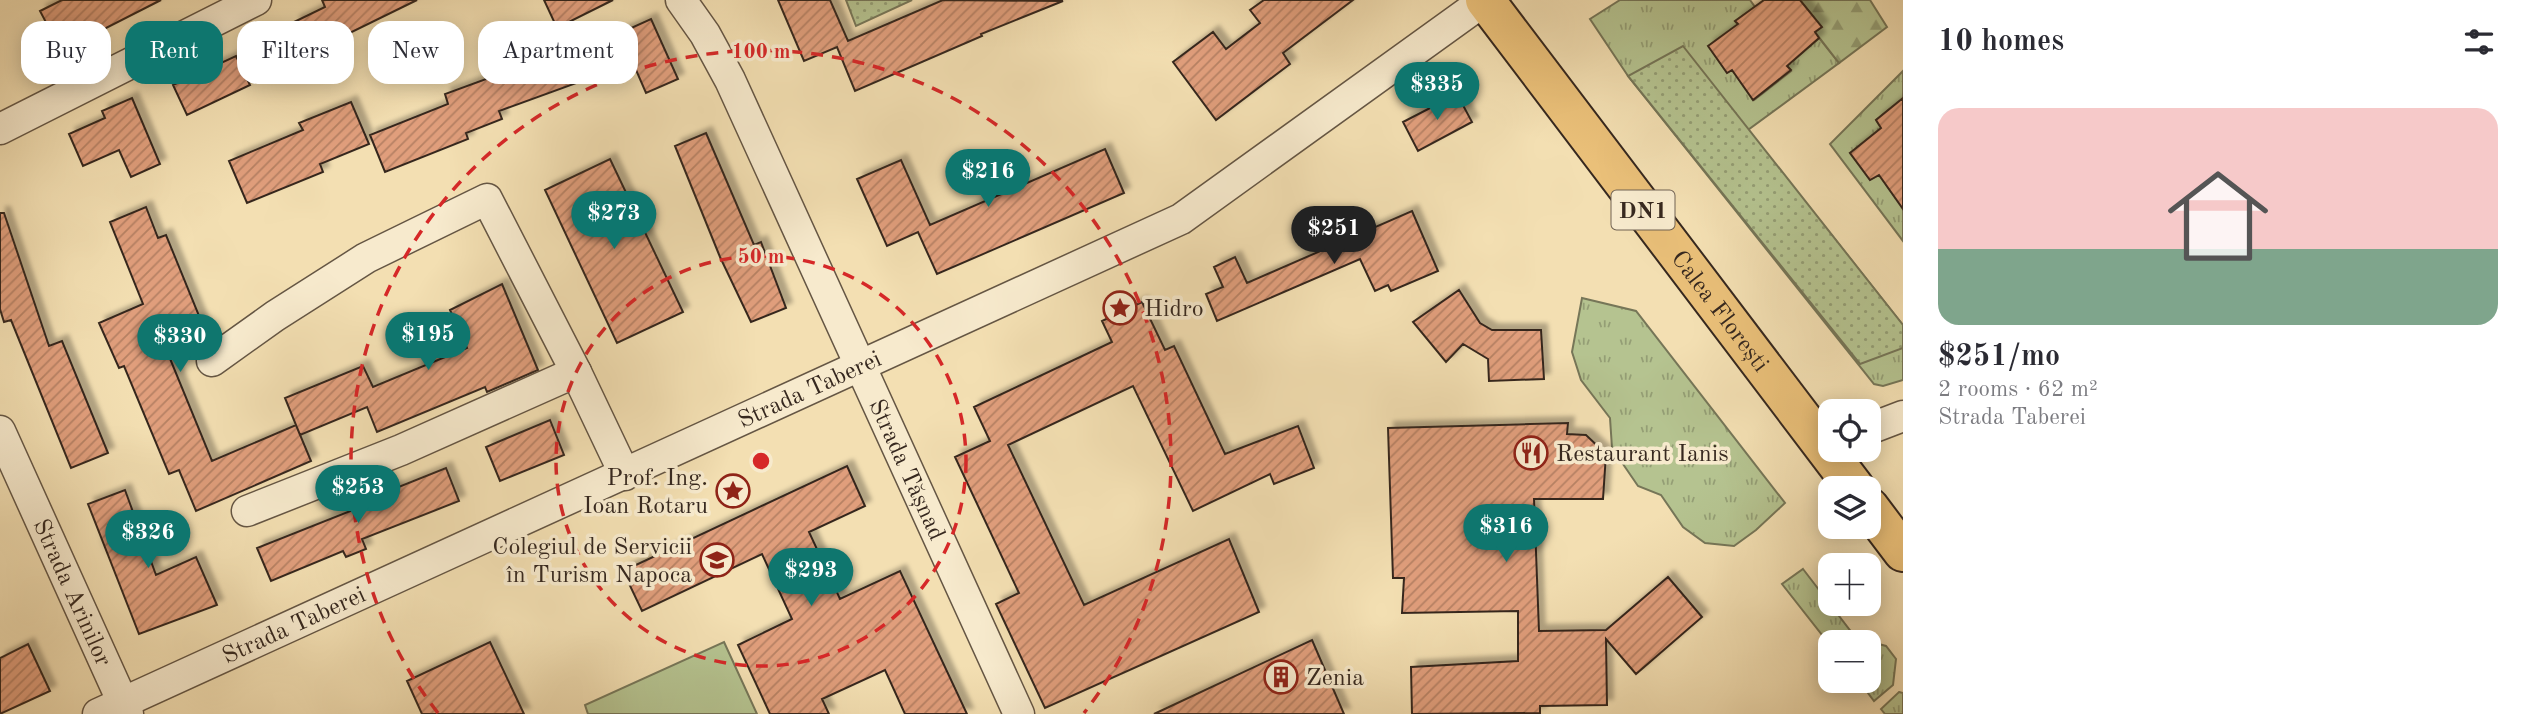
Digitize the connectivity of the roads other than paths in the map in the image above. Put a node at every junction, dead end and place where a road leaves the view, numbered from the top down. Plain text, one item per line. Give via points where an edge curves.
1 (256, 0) edge
2 (681, 0) edge
3 (1485, 0) edge
4 (0, 129) edge
5 (212, 361) dead end
6 (859, 368) junction
7 (576, 372) junction
8 (1903, 416) edge
9 (1881, 424) edge
10 (0, 431) edge
11 (1817, 432) edge
12 (625, 475) junction
13 (1847, 476) edge
14 (247, 511) dead end
15 (1881, 523) edge
16 (1903, 552) edge
17 (117, 710) edge
18 (1019, 714) edge

1 - 4 street
2 - 6 street, Strada Tășnad via 730,80
3 - 6 street, Strada Taberei via 1181,219
3 - 11 main road, Calea Florești / DN1
5 - 7 street via 366,258 487,199
6 - 12 street, Strada Taberei
6 - 18 street, Strada Tășnad
7 - 12 street
7 - 14 street via 401,450
8 - 9 street
10 - 17 street, Strada Arinilor
11 - 13 main road, Calea Florești / DN1
12 - 17 street, Strada Taberei
15 - 16 main road

